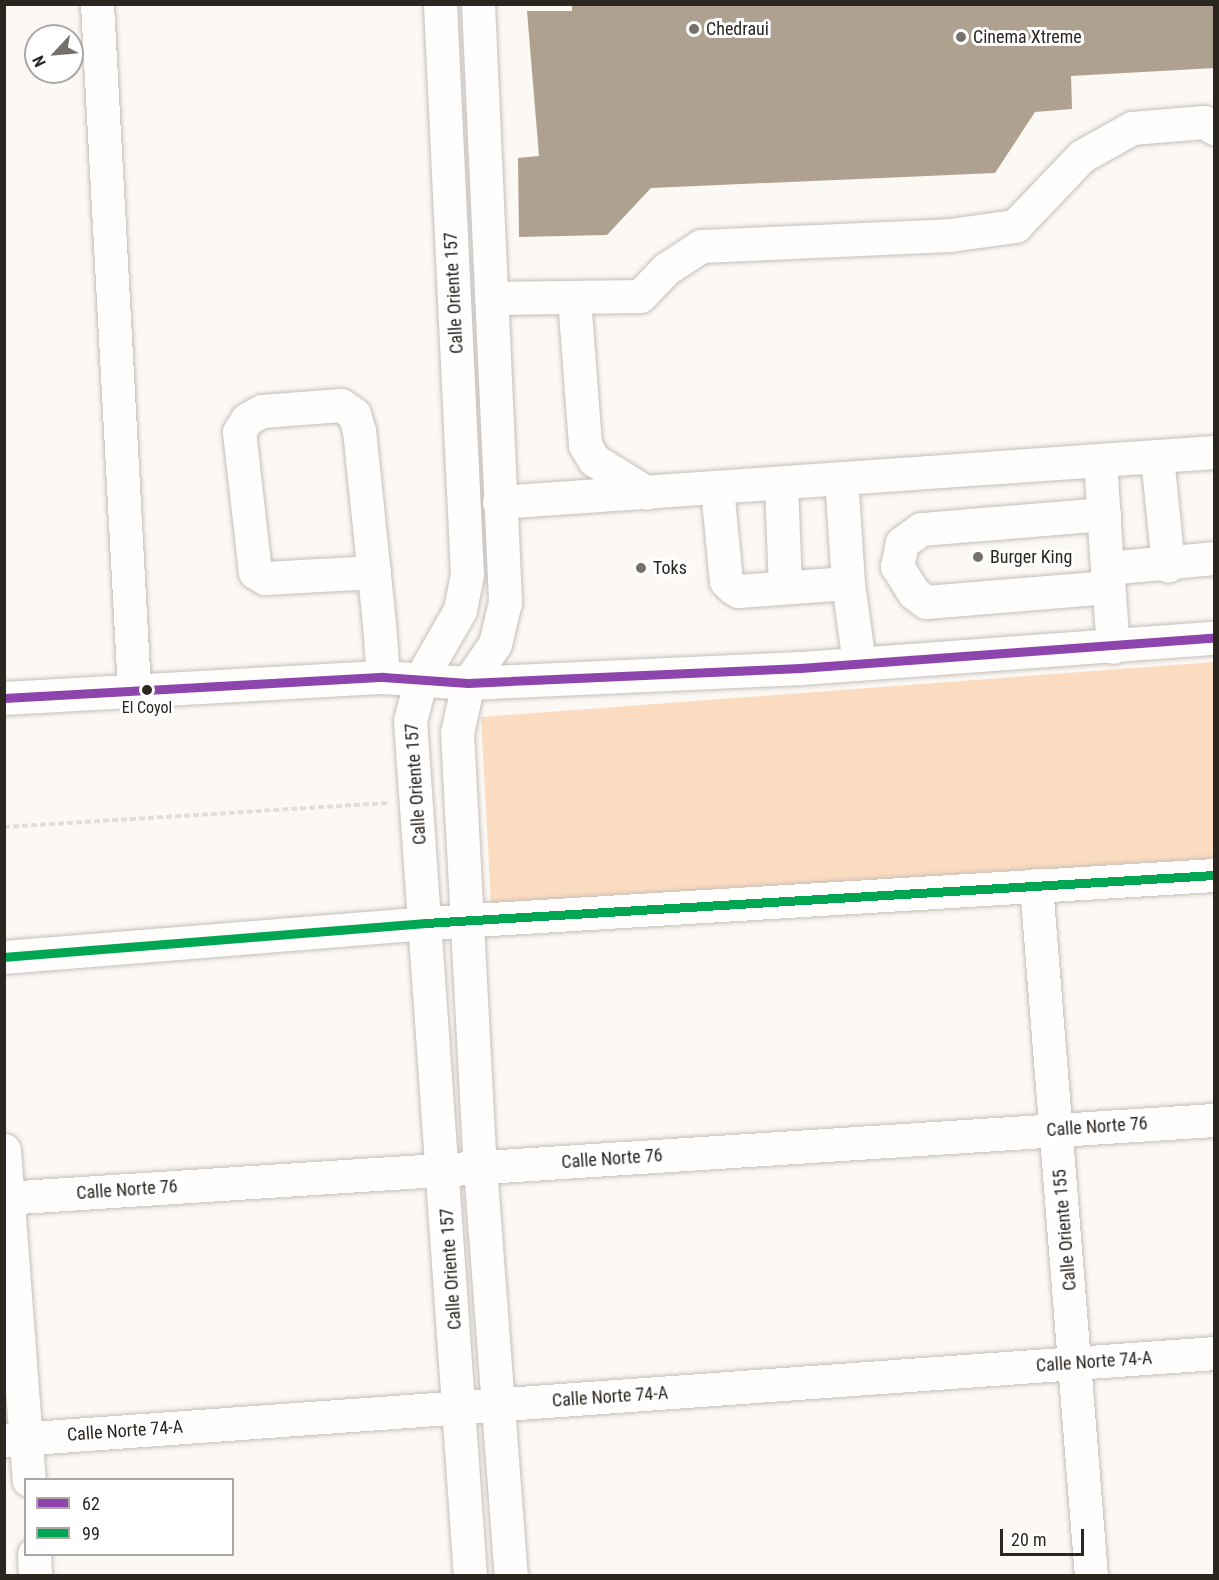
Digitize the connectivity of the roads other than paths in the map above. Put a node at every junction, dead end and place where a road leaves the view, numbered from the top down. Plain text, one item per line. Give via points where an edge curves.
1 (97, 4) edge
2 (440, 4) edge
3 (478, 4) edge
4 (480, 40) junction
5 (442, 43) junction
6 (1215, 128) edge
7 (491, 298) junction
8 (574, 298) junction
9 (1215, 452) edge
10 (1157, 457) junction
11 (1100, 462) junction
12 (841, 478) junction
13 (781, 484) junction
14 (717, 488) junction
15 (647, 493) junction
16 (499, 502) junction
17 (1104, 514) junction
18 (1215, 558) edge
19 (1168, 566) junction
20 (374, 572) junction
21 (1108, 578) junction
22 (848, 583) junction
23 (785, 586) junction
24 (1215, 638) edge
25 (1113, 647) junction
26 (859, 663) junction
27 (383, 677) junction
28 (421, 678) junction
29 (468, 682) junction
30 (134, 690) junction
31 (4, 698) edge
32 (1215, 875) edge
33 (1036, 885) junction
34 (470, 920) junction
35 (425, 923) junction
36 (4, 957) edge
37 (1215, 1120) edge
38 (1057, 1130) junction
39 (4, 1150) edge
40 (480, 1167) junction
41 (444, 1169) junction
42 (7, 1198) edge
43 (1215, 1353) edge
44 (1077, 1363) junction
45 (496, 1405) junction
46 (460, 1408) junction
47 (16, 1439) edge
48 (29, 1478) edge
49 (34, 1556) edge
50 (35, 1575) edge
51 (470, 1575) edge
52 (512, 1575) edge
53 (1091, 1575) edge

1 - 30 street
2 - 5 street, Calle Oriente 157
3 - 4 street, Calle Oriente 157
4 - 5 street
4 - 7 street, Calle Oriente 157
5 - 28 street, Calle Oriente 157 via 466,574 460,610
6 - 8 street via 1204,122 1132,128 1082,156 1015,226 950,235 701,246 666,269 640,296
7 - 8 street
7 - 16 street, Calle Oriente 157
8 - 15 street via 585,445 594,460
9 - 10 street
10 - 11 street
10 - 19 street
11 - 12 street
11 - 17 street
12 - 13 street
12 - 22 street
13 - 14 street
13 - 23 street
14 - 15 street
14 - 23 street via 726,581 738,591
15 - 16 street
16 - 29 street, Calle Oriente 157 via 505,602 495,644
17 - 21 street
17 - 21 street via 921,529 902,543 897,566 914,593 926,602
18 - 19 street
19 - 21 street
20 - 20 street via 354,414 340,405 262,411 247,419 239,432 255,572 265,578
20 - 27 street
21 - 25 street
22 - 23 street
22 - 26 street
24 - 25 street
25 - 26 street
26 - 29 street
27 - 28 street
27 - 30 street
28 - 29 street
28 - 35 street, Calle Oriente 157 via 410,721
29 - 34 street, Calle Oriente 157 via 457,733
30 - 31 street
32 - 33 street
33 - 34 street
33 - 38 street, Calle Oriente 155
34 - 35 street
34 - 40 street, Calle Oriente 157
35 - 36 street
35 - 41 street, Calle Oriente 157
37 - 38 street, Calle Norte 76
38 - 40 street, Calle Norte 76
38 - 44 street, Calle Oriente 155
39 - 42 street
40 - 41 street, Calle Norte 76
40 - 45 street, Calle Oriente 157
41 - 42 street, Calle Norte 76
41 - 46 street, Calle Oriente 157
42 - 47 street
43 - 44 street, Calle Norte 74-A
44 - 45 street, Calle Norte 74-A
44 - 53 street, Calle Oriente 155
45 - 46 street, Calle Norte 74-A
45 - 52 street, Calle Oriente 157
46 - 47 street, Calle Norte 74-A
46 - 51 street, Calle Oriente 157
47 - 48 street
49 - 50 street

